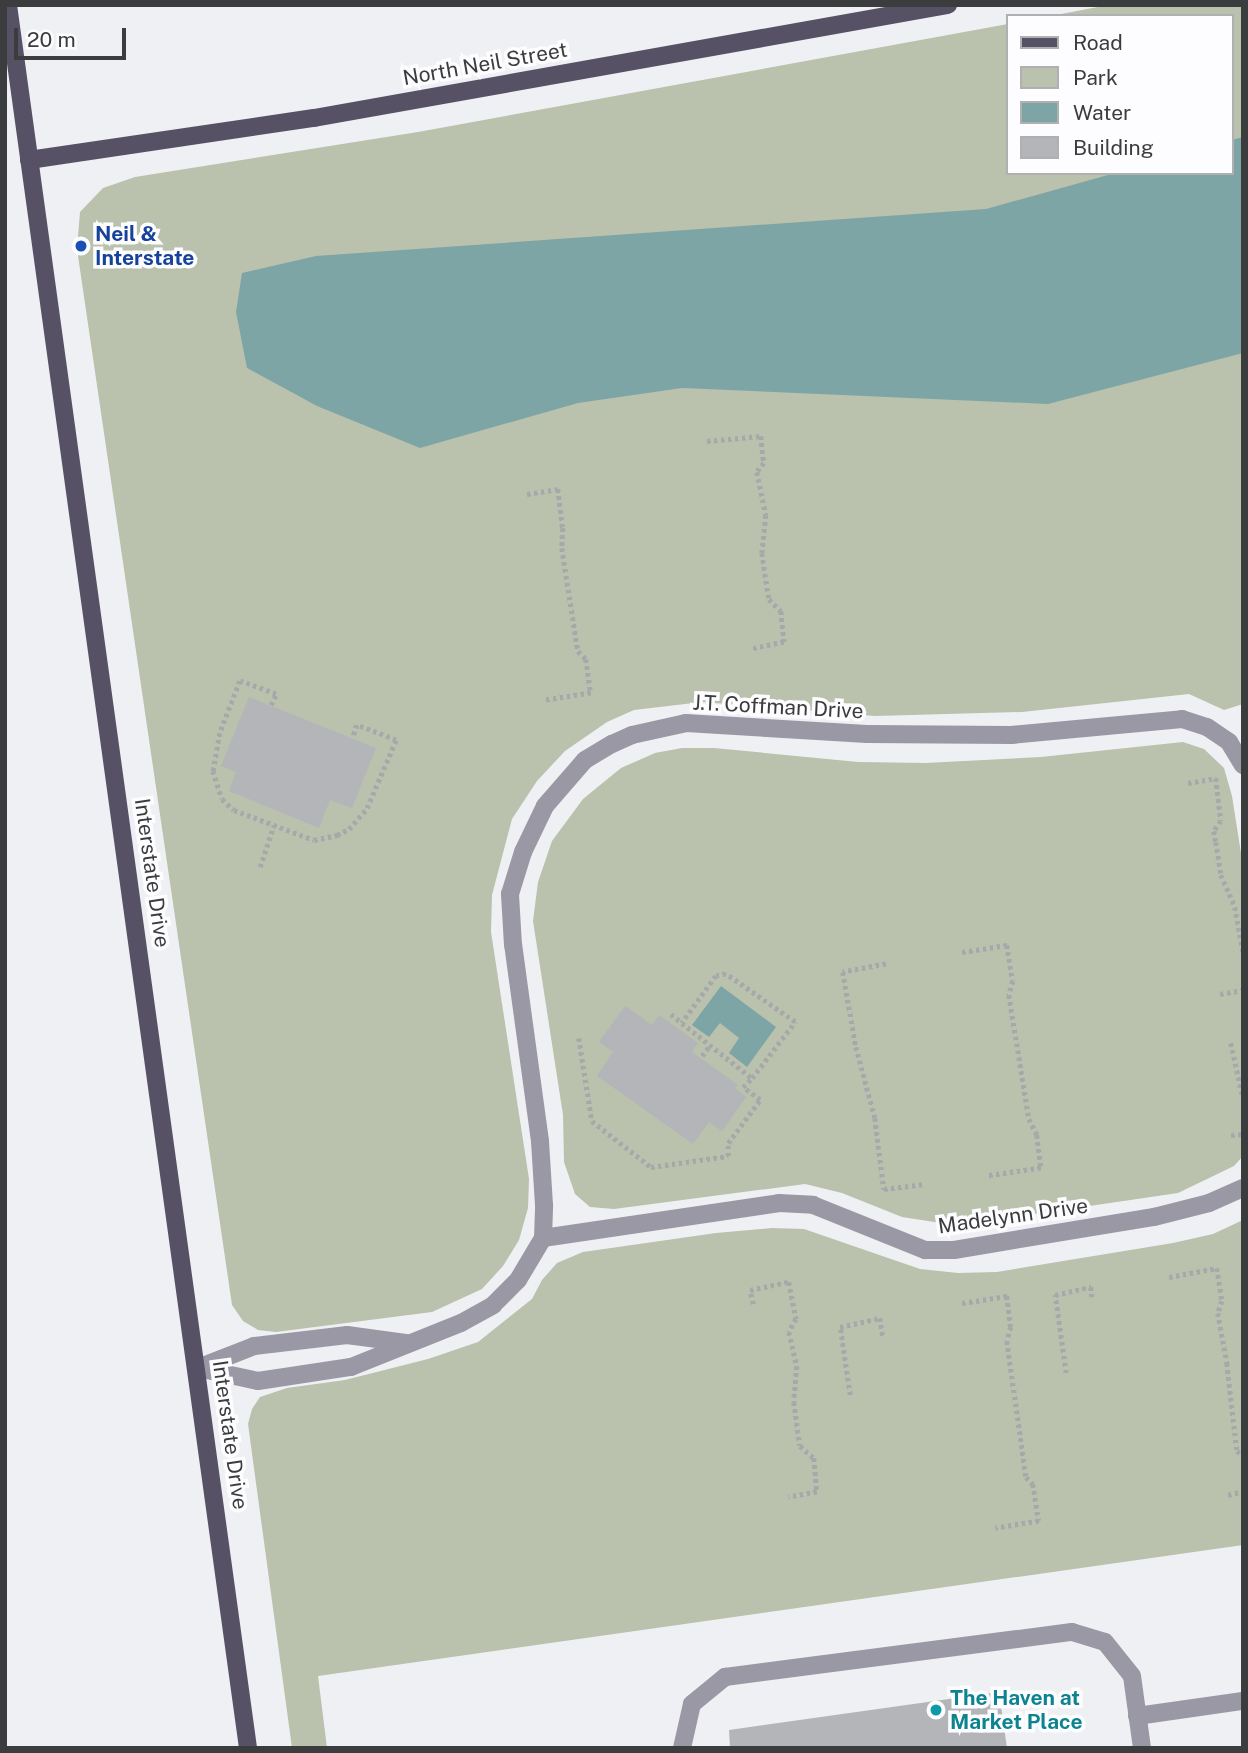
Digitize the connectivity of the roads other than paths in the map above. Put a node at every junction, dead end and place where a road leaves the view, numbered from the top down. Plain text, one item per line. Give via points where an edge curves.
1 (8, 5) edge
2 (948, 5) edge
3 (29, 160) junction
4 (1243, 765) edge
5 (1243, 1188) edge
6 (542, 1238) junction
7 (407, 1343) junction
8 (198, 1368) junction
9 (1243, 1701) edge
10 (1138, 1716) junction
11 (248, 1748) edge
12 (682, 1748) edge
13 (1142, 1748) edge

1 - 3 main road, Interstate Drive
2 - 3 main road, North Neil Street via 314,118
3 - 8 main road, Interstate Drive
4 - 6 street, J.T. Coffman Drive via 1229,743 1207,727 1182,719 1012,735 867,734 686,723 632,735 585,760 545,806 510,894 540,1141
5 - 6 street, Madelynn Drive via 1154,1217 954,1250 916,1247 813,1205 779,1203
6 - 7 street via 518,1280 493,1305
7 - 8 street via 347,1335 254,1346
7 - 8 street via 351,1367 258,1381
8 - 11 main road, Interstate Drive
9 - 10 street
10 - 12 street via 1132,1676 1121,1661 1105,1642 1072,1632 725,1678 692,1704
10 - 13 street

